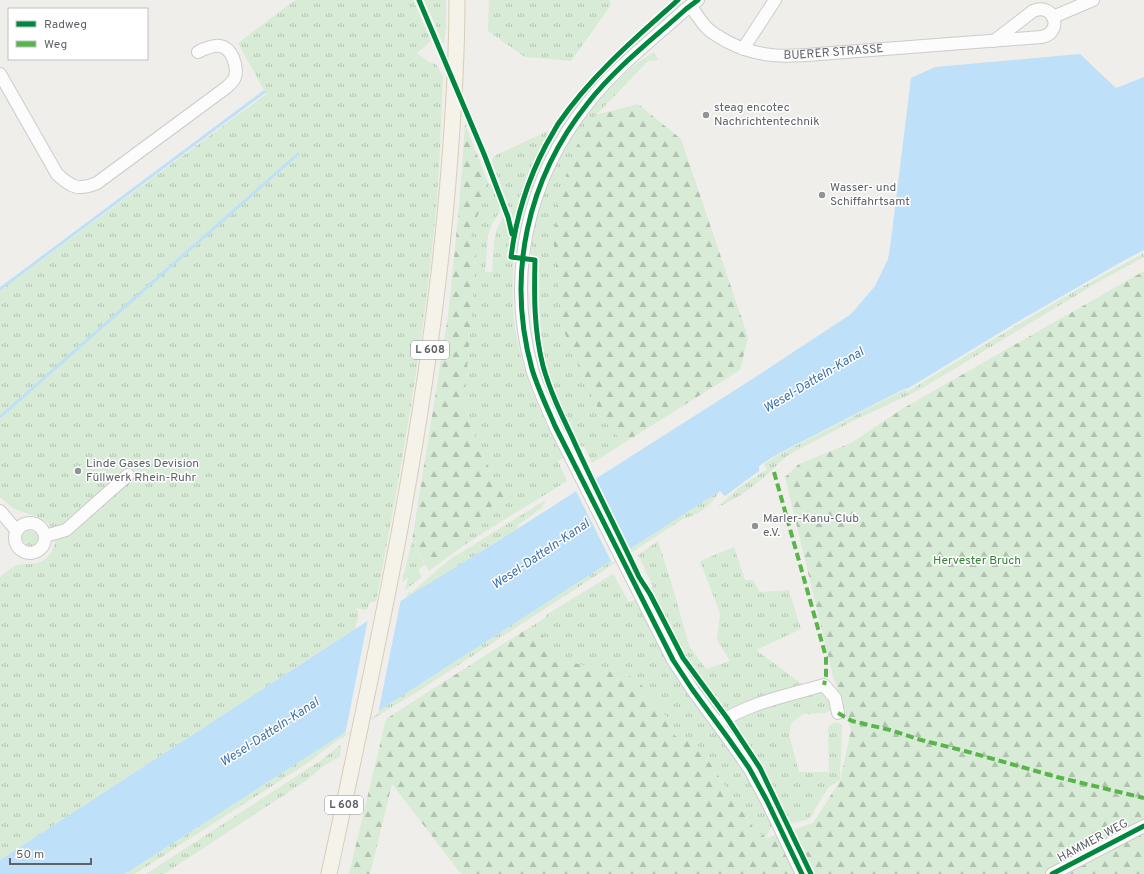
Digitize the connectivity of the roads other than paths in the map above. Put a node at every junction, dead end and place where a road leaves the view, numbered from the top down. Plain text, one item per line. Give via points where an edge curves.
1 (457, 0) edge
2 (775, 0) edge
3 (1093, 0) edge
4 (694, 3) edge
5 (1053, 17) junction
6 (994, 41) junction
7 (743, 49) junction
8 (198, 52) dead end
9 (0, 74) edge
10 (128, 475) dead end
11 (0, 511) edge
12 (16, 530) junction
13 (45, 536) junction
14 (838, 714) dead end
15 (718, 724) junction
16 (1144, 826) edge
17 (329, 874) edge
18 (802, 874) edge
19 (1052, 874) edge

1 - 17 main road, L 608 via 454,107 443,243 430,355 388,592
2 - 7 street
3 - 5 street
4 - 7 street, BUERER STRASSE via 707,28
4 - 15 street, BUERER STRASSE via 610,78 588,102 558,146 531,214 523,259 523,324 532,369 577,470 673,660
5 - 6 street via 1046,10 1033,11
5 - 6 street, BUERER STRASSE via 1055,26 1046,36
6 - 7 street, BUERER STRASSE via 789,56 771,56
8 - 9 street via 219,46 228,50 237,68 235,79 88,187 67,184 57,174
10 - 13 street via 66,530
11 - 12 street
12 - 13 street via 30,523 40,526
12 - 13 street via 16,545 29,554 43,546
14 - 15 street via 835,698 824,685 744,709
15 - 18 street via 755,780
16 - 19 street, HAMMER WEG

